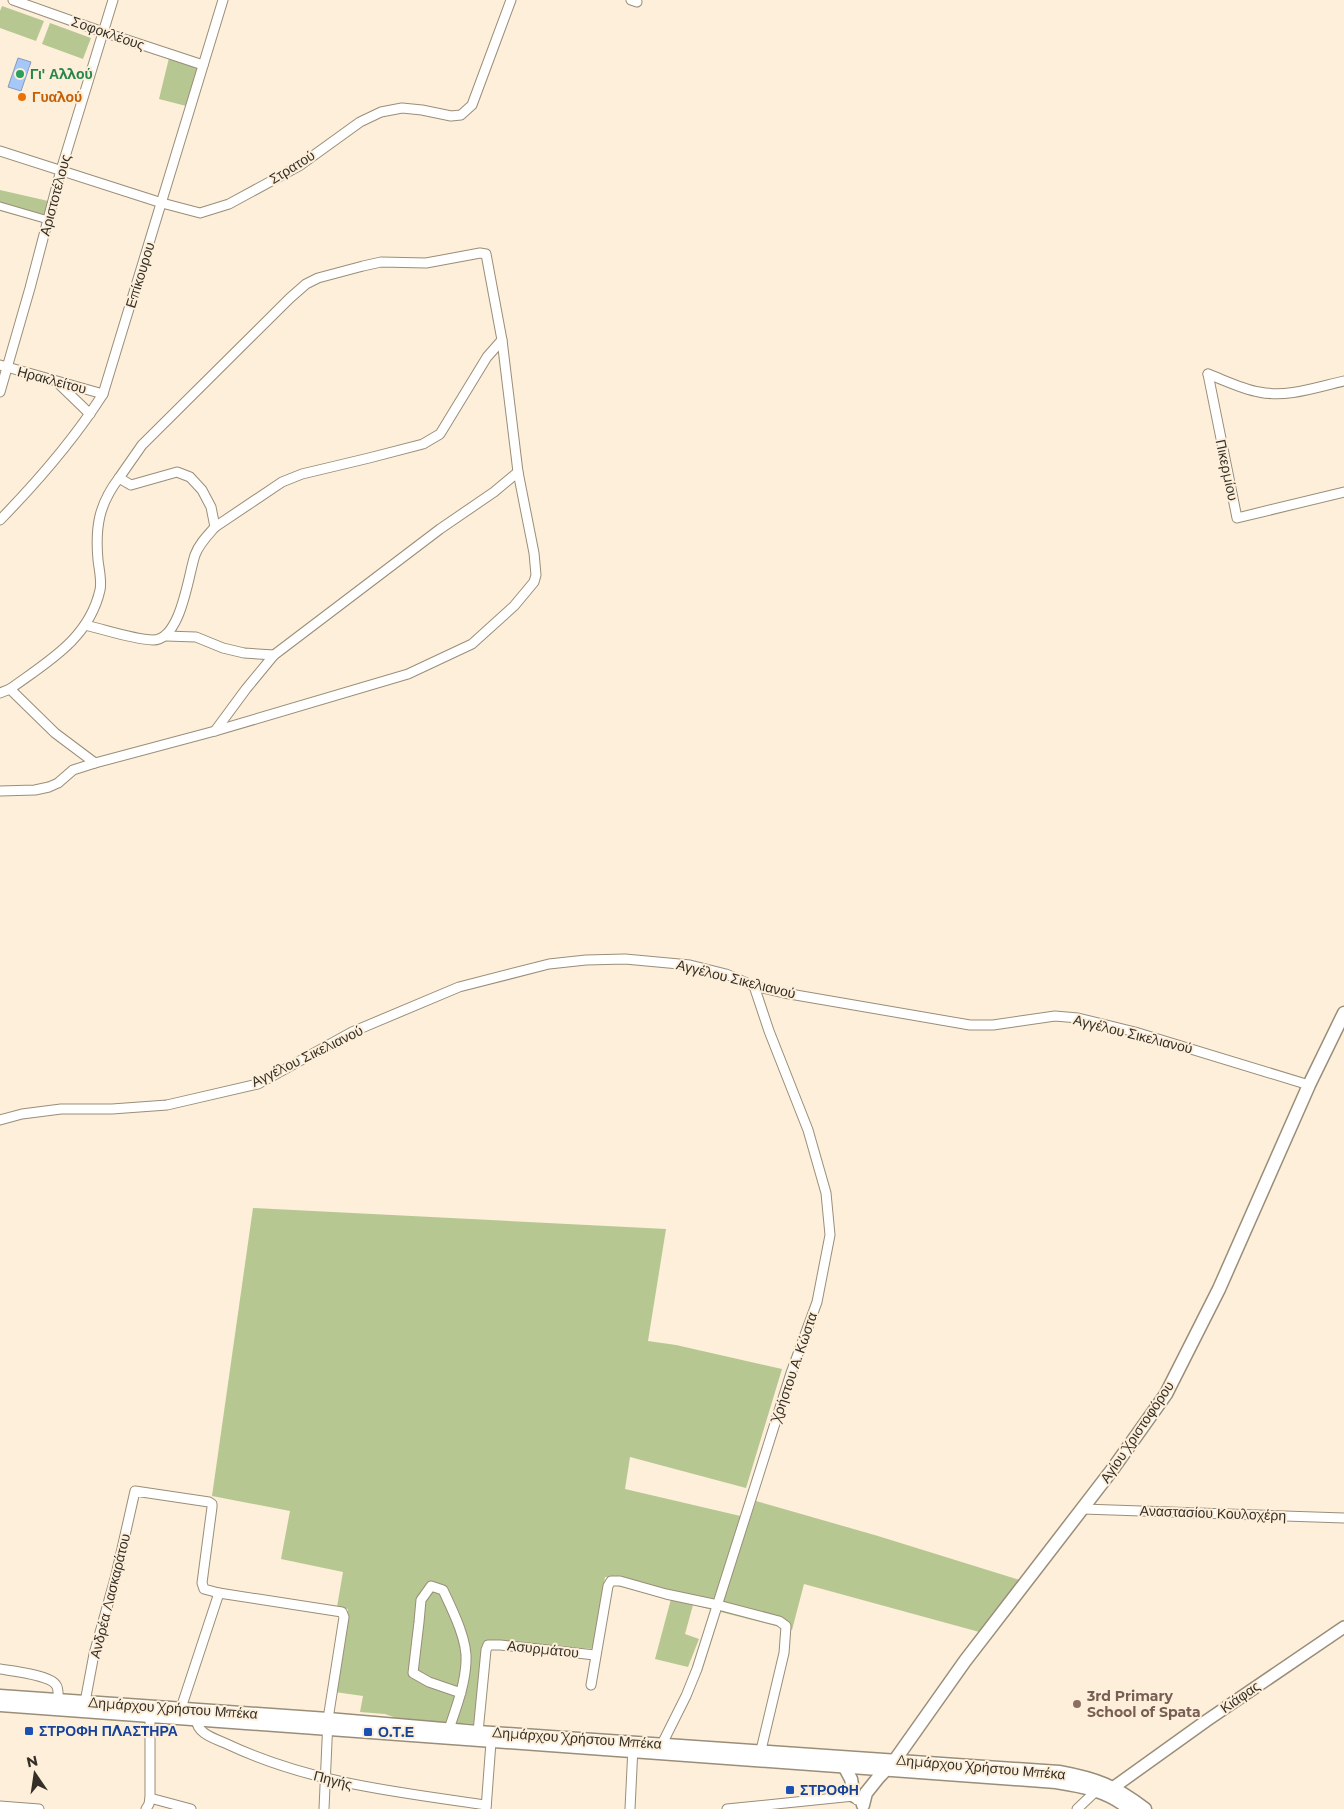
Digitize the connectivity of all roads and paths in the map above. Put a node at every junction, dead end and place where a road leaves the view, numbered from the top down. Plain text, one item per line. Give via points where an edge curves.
1 (15, 0) edge
2 (113, 0) edge
3 (223, 0) edge
4 (510, 0) edge
5 (103, 32) junction
6 (204, 65) junction
7 (0, 151) edge
8 (61, 170) junction
9 (162, 203) junction
10 (0, 206) edge
11 (48, 220) junction
12 (502, 340) junction
13 (4, 367) edge
14 (1344, 381) edge
15 (56, 382) junction
16 (0, 392) edge
17 (103, 394) junction
18 (90, 414) junction
19 (518, 472) junction
20 (119, 478) junction
21 (1344, 492) edge
22 (0, 520) edge
23 (215, 527) junction
24 (85, 625) junction
25 (166, 636) junction
26 (274, 656) junction
27 (10, 689) junction
28 (0, 693) edge
29 (215, 731) junction
30 (95, 763) junction
31 (0, 791) edge
32 (754, 986) junction
33 (1344, 1013) edge
34 (1309, 1084) junction
35 (0, 1120) edge
36 (1083, 1509) junction
37 (1344, 1518) edge
38 (219, 1593) junction
39 (718, 1604) junction
40 (1344, 1626) edge
41 (595, 1655) junction
42 (0, 1669) edge
43 (591, 1685) dead end
44 (460, 1693) junction
45 (0, 1696) edge
46 (58, 1700) junction
47 (85, 1702) junction
48 (0, 1705) edge
49 (181, 1708) junction
50 (150, 1716) junction
51 (197, 1719) junction
52 (327, 1724) junction
53 (449, 1730) junction
54 (478, 1732) junction
55 (491, 1742) junction
56 (662, 1744) junction
57 (633, 1747) junction
58 (761, 1750) junction
59 (844, 1766) junction
60 (891, 1766) junction
61 (325, 1779) junction
62 (1114, 1787) junction
63 (1096, 1791) junction
64 (150, 1798) junction
65 (859, 1805) edge
66 (0, 1806) edge
67 (486, 1807) edge
68 (40, 1809) edge
69 (146, 1809) edge
70 (191, 1809) edge
71 (324, 1809) edge
72 (630, 1809) edge
73 (727, 1809) edge
74 (1078, 1809) edge
75 (1129, 1809) edge
76 (1145, 1809) edge

1 - 5 street, Σοφοκλέους
2 - 5 street, Αριστοτέλους
3 - 6 street, Επίκουρου
4 - 9 street, Στρατού via 472,105 461,115 402,108 381,112 360,122 299,166 229,204 200,213
5 - 6 street, Σοφοκλέους
5 - 8 street, Αριστοτέλους
6 - 9 street, Επίκουρου
7 - 8 street, Στρατού
8 - 9 street, Στρατού
8 - 11 street, Αριστοτέλους
9 - 17 street, Επίκουρου
10 - 11 street
11 - 13 street, Αριστοτέλους
12 - 19 street
12 - 20 street via 486,254 426,263 380,262 318,278 306,284 277,311 142,445
12 - 23 street via 487,357 440,434 423,444 282,482
13 - 15 street, Ηρακλείτου
13 - 16 street, Αριστοτέλους
14 - 21 street, Πικερμίου via 1273,394 1208,374 1237,518
15 - 17 street, Ηρακλείτου
15 - 18 street
17 - 18 street, Επίκουρου
18 - 22 street, Επίκουρου via 24,496
19 - 26 street
19 - 29 street via 536,575 514,606 472,644 408,674
20 - 23 street via 131,485 177,472 190,477 211,507
20 - 24 street via 100,512 97,550 100,589
23 - 25 street via 195,555 177,619
24 - 25 street via 155,640
24 - 27 street via 66,648
25 - 26 street via 196,637 223,648
26 - 29 street
27 - 28 street
27 - 30 street via 55,733
29 - 30 street
30 - 31 street via 73,770 49,787
32 - 34 street, Αγγέλου Σικελιανού via 970,1025 1055,1016 1078,1018
32 - 35 street, Αγγέλου Σικελιανού via 726,974 670,962 586,960 549,964 459,987 352,1032 258,1084 168,1106 61,1109
32 - 39 street, Χρήστου Α. Κώστα via 808,1130 826,1193 830,1235 817,1302 790,1372
33 - 34 main road, Αγίου Χριστοφόρου
34 - 36 main road, Αγίου Χριστοφόρου via 1219,1289 1166,1394
36 - 37 street, Αναστασίου Κουλοχέρη
36 - 60 main road, Αγίου Χριστοφόρου via 966,1661
38 - 47 street, Ανδρέα Λασκαράτου via 206,1591 202,1583 212,1504 135,1491
38 - 49 street
38 - 52 street via 342,1612 344,1617
39 - 41 street, Ασυρμάτου via 611,1581
39 - 56 street, Χρήστου Α. Κώστα via 697,1669
39 - 58 street via 779,1621 786,1630 784,1653
40 - 62 street, Κιάφας
41 - 43 street, Ασυρμάτου
41 - 54 street, Ασυρμάτου via 488,1646
42 - 46 street via 55,1682
44 - 44 street via 467,1661 462,1636 443,1590 431,1586 420,1600 413,1673
44 - 53 street
45 - 46 main road, Δημάρχου Χρήστου Μπέκα
46 - 47 main road, Δημάρχου Χρήστου Μπέκα
47 - 49 main road, Δημάρχου Χρήστου Μπέκα
48 - 50 main road, Δημάρχου Χρήστου Μπέκα
49 - 52 main road, Δημάρχου Χρήστου Μπέκα
50 - 51 main road, Δημάρχου Χρήστου Μπέκα
50 - 64 street
51 - 52 main road, Δημάρχου Χρήστου Μπέκα
51 - 61 street, Πηγής via 199,1729 249,1754
52 - 53 main road, Δημάρχου Χρήστου Μπέκα
52 - 55 main road, Δημάρχου Χρήστου Μπέκα
52 - 61 street
53 - 54 main road, Δημάρχου Χρήστου Μπέκα
54 - 57 main road, Δημάρχου Χρήστου Μπέκα
55 - 57 main road, Δημάρχου Χρήστου Μπέκα
55 - 67 street
56 - 57 main road, Δημάρχου Χρήστου Μπέκα
56 - 58 main road, Δημάρχου Χρήστου Μπέκα
57 - 59 main road, Δημάρχου Χρήστου Μπέκα
57 - 72 street
58 - 60 main road, Δημάρχου Χρήστου Μπέκα
59 - 60 main road, Δημάρχου Χρήστου Μπέκα
59 - 65 main road
60 - 62 main road, Δημάρχου Χρήστου Μπέκα via 1059,1772
60 - 63 main road, Δημάρχου Χρήστου Μπέκα via 1056,1782
60 - 65 main road, Αγίου Χριστοφόρου
61 - 67 street, Πηγής
61 - 71 street
62 - 76 main road, Δημάρχου Χρήστου Μπέκα
63 - 74 street
63 - 75 main road, Δημάρχου Χρήστου Μπέκα
64 - 69 street
64 - 70 street
65 - 73 street
66 - 68 street

